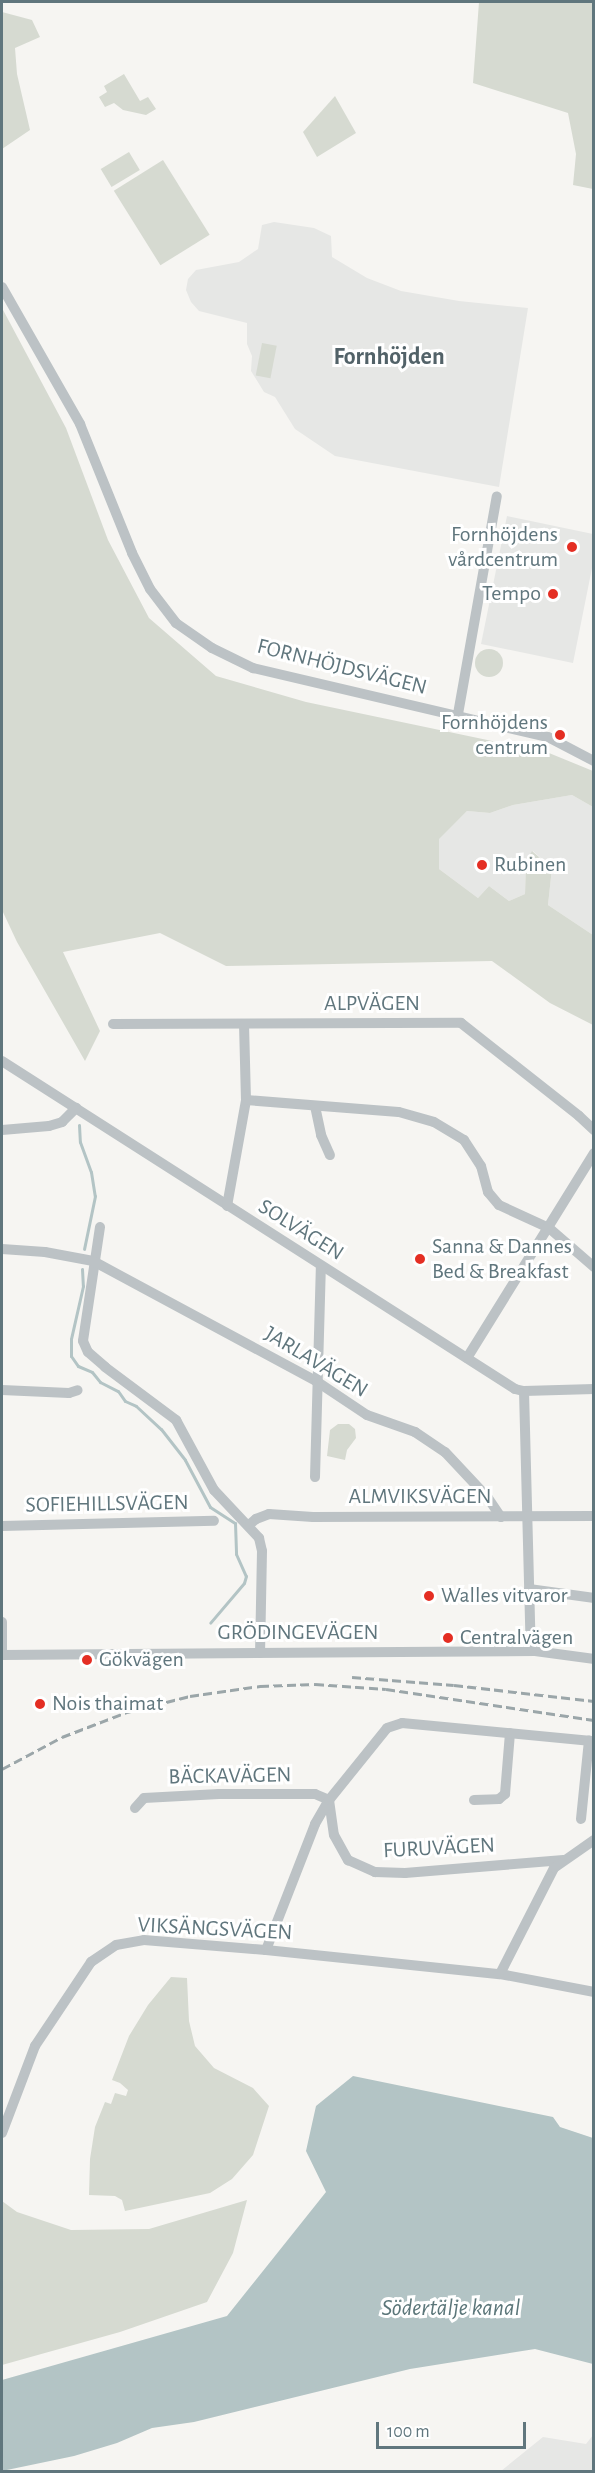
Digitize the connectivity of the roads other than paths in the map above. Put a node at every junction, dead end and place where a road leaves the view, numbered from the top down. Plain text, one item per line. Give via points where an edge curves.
1 (2, 287) edge
2 (497, 496) dead end
3 (458, 714) junction
4 (594, 761) edge
5 (113, 1024) dead end
6 (244, 1024) junction
7 (2, 1061) edge
8 (246, 1100) junction
9 (315, 1106) junction
10 (76, 1108) junction
11 (2, 1130) edge
12 (594, 1130) edge
13 (594, 1153) edge
14 (330, 1155) dead end
15 (227, 1206) junction
16 (100, 1227) dead end
17 (549, 1228) junction
18 (2, 1249) edge
19 (93, 1261) junction
20 (321, 1266) junction
21 (594, 1267) edge
22 (467, 1358) junction
23 (316, 1381) junction
24 (594, 1389) edge
25 (2, 1390) edge
26 (78, 1390) dead end
27 (524, 1391) junction
28 (315, 1478) dead end
29 (527, 1516) junction
30 (594, 1516) edge
31 (501, 1517) junction
32 (214, 1521) dead end
33 (250, 1524) junction
34 (2, 1526) edge
35 (529, 1589) junction
36 (594, 1598) edge
37 (2, 1622) edge
38 (531, 1651) junction
39 (260, 1653) junction
40 (2, 1655) edge
41 (594, 1659) edge
42 (510, 1733) junction
43 (591, 1740) edge
44 (329, 1800) junction
45 (474, 1800) dead end
46 (135, 1808) dead end
47 (581, 1819) dead end
48 (594, 1840) edge
49 (563, 1860) junction
50 (266, 1950) junction
51 (500, 1974) junction
52 (594, 1992) edge
53 (2, 2133) edge

1 - 3 street, FORNHÖJDSVÄGEN via 80,424 150,589 176,623 212,648 253,668
2 - 3 street
3 - 4 street, FORNHÖJDSVÄGEN via 548,737
5 - 6 street, ALPVÄGEN
6 - 8 street
6 - 12 street, ALPVÄGEN via 461,1023
7 - 10 street, SOLVÄGEN
8 - 9 street
8 - 15 street
9 - 14 street
9 - 17 street via 399,1112 434,1122 464,1140 481,1166 488,1192 499,1205
10 - 11 street via 62,1122 49,1126
10 - 15 street, SOLVÄGEN
13 - 17 street
15 - 20 street, SOLVÄGEN
16 - 19 street
17 - 21 street
17 - 22 street
18 - 19 street, JARLAVÄGEN
19 - 23 street, JARLAVÄGEN
19 - 33 street via 83,1341 88,1352 176,1420 214,1490
20 - 22 street, SOLVÄGEN
20 - 23 street
22 - 27 street, SOLVÄGEN
23 - 28 street
23 - 31 street, JARLAVÄGEN via 367,1415 415,1432 445,1452
24 - 27 street
25 - 26 street
27 - 29 street
29 - 30 street, ALMVIKSVÄGEN
29 - 31 street, ALMVIKSVÄGEN
29 - 35 street
31 - 33 street, ALMVIKSVÄGEN via 269,1514
32 - 34 street, SOFIEHILLSVÄGEN
33 - 39 street via 261,1544
35 - 36 street
35 - 38 street
37 - 40 street
38 - 39 street, GRÖDINGEVÄGEN
38 - 41 street, GRÖDINGEVÄGEN
39 - 40 street, GRÖDINGEVÄGEN
42 - 43 street
42 - 44 street via 402,1723 387,1728
42 - 45 street via 506,1794 499,1799
43 - 47 street
44 - 46 street, BÄCKAVÄGEN via 315,1794 219,1794 144,1798
44 - 49 street, FURUVÄGEN via 334,1835 348,1860 375,1872
44 - 50 street via 315,1824
48 - 49 street
49 - 51 street via 554,1868
50 - 51 street, VIKSÄNGSVÄGEN
50 - 53 street, VIKSÄNGSVÄGEN via 144,1940 116,1945 91,1962 35,2046
51 - 52 street, VIKSÄNGSVÄGEN

